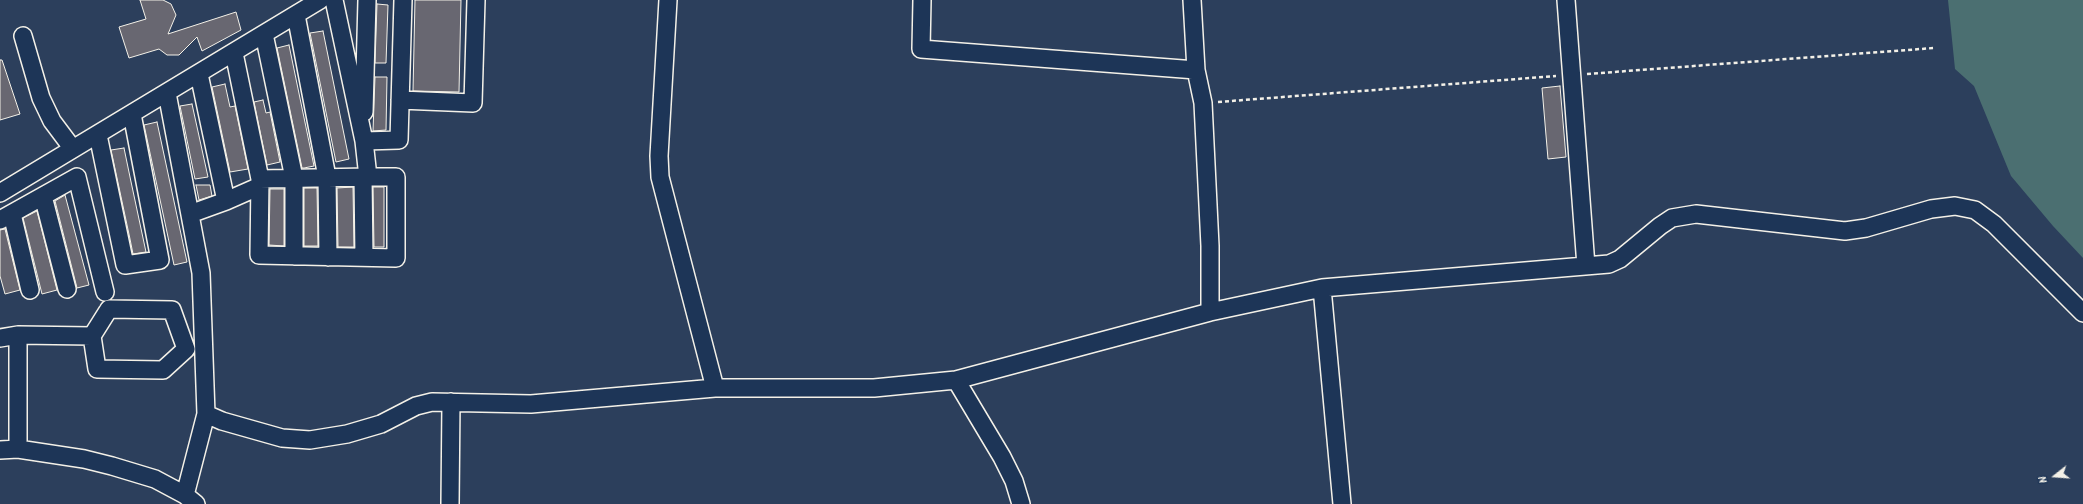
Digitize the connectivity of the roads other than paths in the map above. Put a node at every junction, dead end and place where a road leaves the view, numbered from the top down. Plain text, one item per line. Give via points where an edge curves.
1 (320, 0) edge
2 (334, 0) edge
3 (367, 0) edge
4 (404, 0) edge
5 (476, 0) edge
6 (668, 0) edge
7 (922, 0) edge
8 (1192, 0) edge
9 (1566, 0) edge
10 (296, 15) junction
11 (264, 34) junction
12 (23, 36) dead end
13 (234, 53) junction
14 (1196, 70) junction
15 (199, 74) junction
16 (167, 93) junction
17 (400, 100) junction
18 (132, 114) junction
19 (98, 135) junction
20 (364, 140) junction
21 (73, 149) junction
22 (366, 177) junction
23 (294, 178) junction
24 (327, 178) junction
25 (260, 182) junction
26 (0, 193) edge
27 (43, 196) junction
28 (226, 201) junction
29 (190, 214) junction
30 (6, 217) edge
31 (294, 256) junction
32 (328, 257) junction
33 (364, 258) junction
34 (1586, 266) junction
35 (1322, 288) junction
36 (30, 290) dead end
37 (67, 290) dead end
38 (105, 292) dead end
39 (1210, 312) junction
40 (2083, 313) edge
41 (18, 335) junction
42 (92, 336) junction
43 (0, 338) edge
44 (956, 380) junction
45 (715, 388) junction
46 (451, 402) junction
47 (206, 414) junction
48 (18, 449) junction
49 (0, 450) edge
50 (190, 499) edge
51 (450, 504) edge
52 (1021, 504) edge
53 (1342, 504) edge

1 - 10 street
2 - 20 street
3 - 20 street
4 - 17 street
5 - 17 street via 473,103
6 - 45 street via 660,177
7 - 14 street via 921,49
8 - 14 street
9 - 34 street
10 - 11 street
10 - 24 street
11 - 13 street
11 - 23 street
12 - 21 street via 41,98 52,121
13 - 15 street
13 - 25 street
14 - 39 street via 1203,103 1210,246
15 - 16 street
15 - 28 street
16 - 18 street
16 - 29 street
17 - 20 street via 399,140
18 - 19 street
18 - 19 street via 160,260 125,265
19 - 21 street
20 - 22 street
21 - 26 street
22 - 24 street
22 - 33 street
22 - 33 street via 396,177 396,258
23 - 24 street
23 - 25 street
23 - 31 street
24 - 32 street
25 - 28 street
25 - 31 street via 259,255
27 - 30 street
27 - 37 street
27 - 38 street via 76,177
28 - 29 street
29 - 47 street via 201,273
30 - 36 street
31 - 32 street
32 - 33 street
34 - 35 street
34 - 40 street via 1609,264 1620,259 1660,226 1672,218 1683,215 1696,214 1845,231 1866,228 1931,209 1955,206 1975,210 1994,224
35 - 39 street
35 - 53 street
39 - 44 street
41 - 42 street
41 - 43 street
41 - 48 street
42 - 42 street via 109,309 172,310 186,348 163,370 97,369
44 - 45 street via 874,388
44 - 52 street via 1008,469
45 - 46 street via 531,404
46 - 47 street via 421,404 381,424 347,434 310,440 282,438
46 - 51 street
47 - 50 street
48 - 49 street
48 - 50 street via 112,466 155,479

